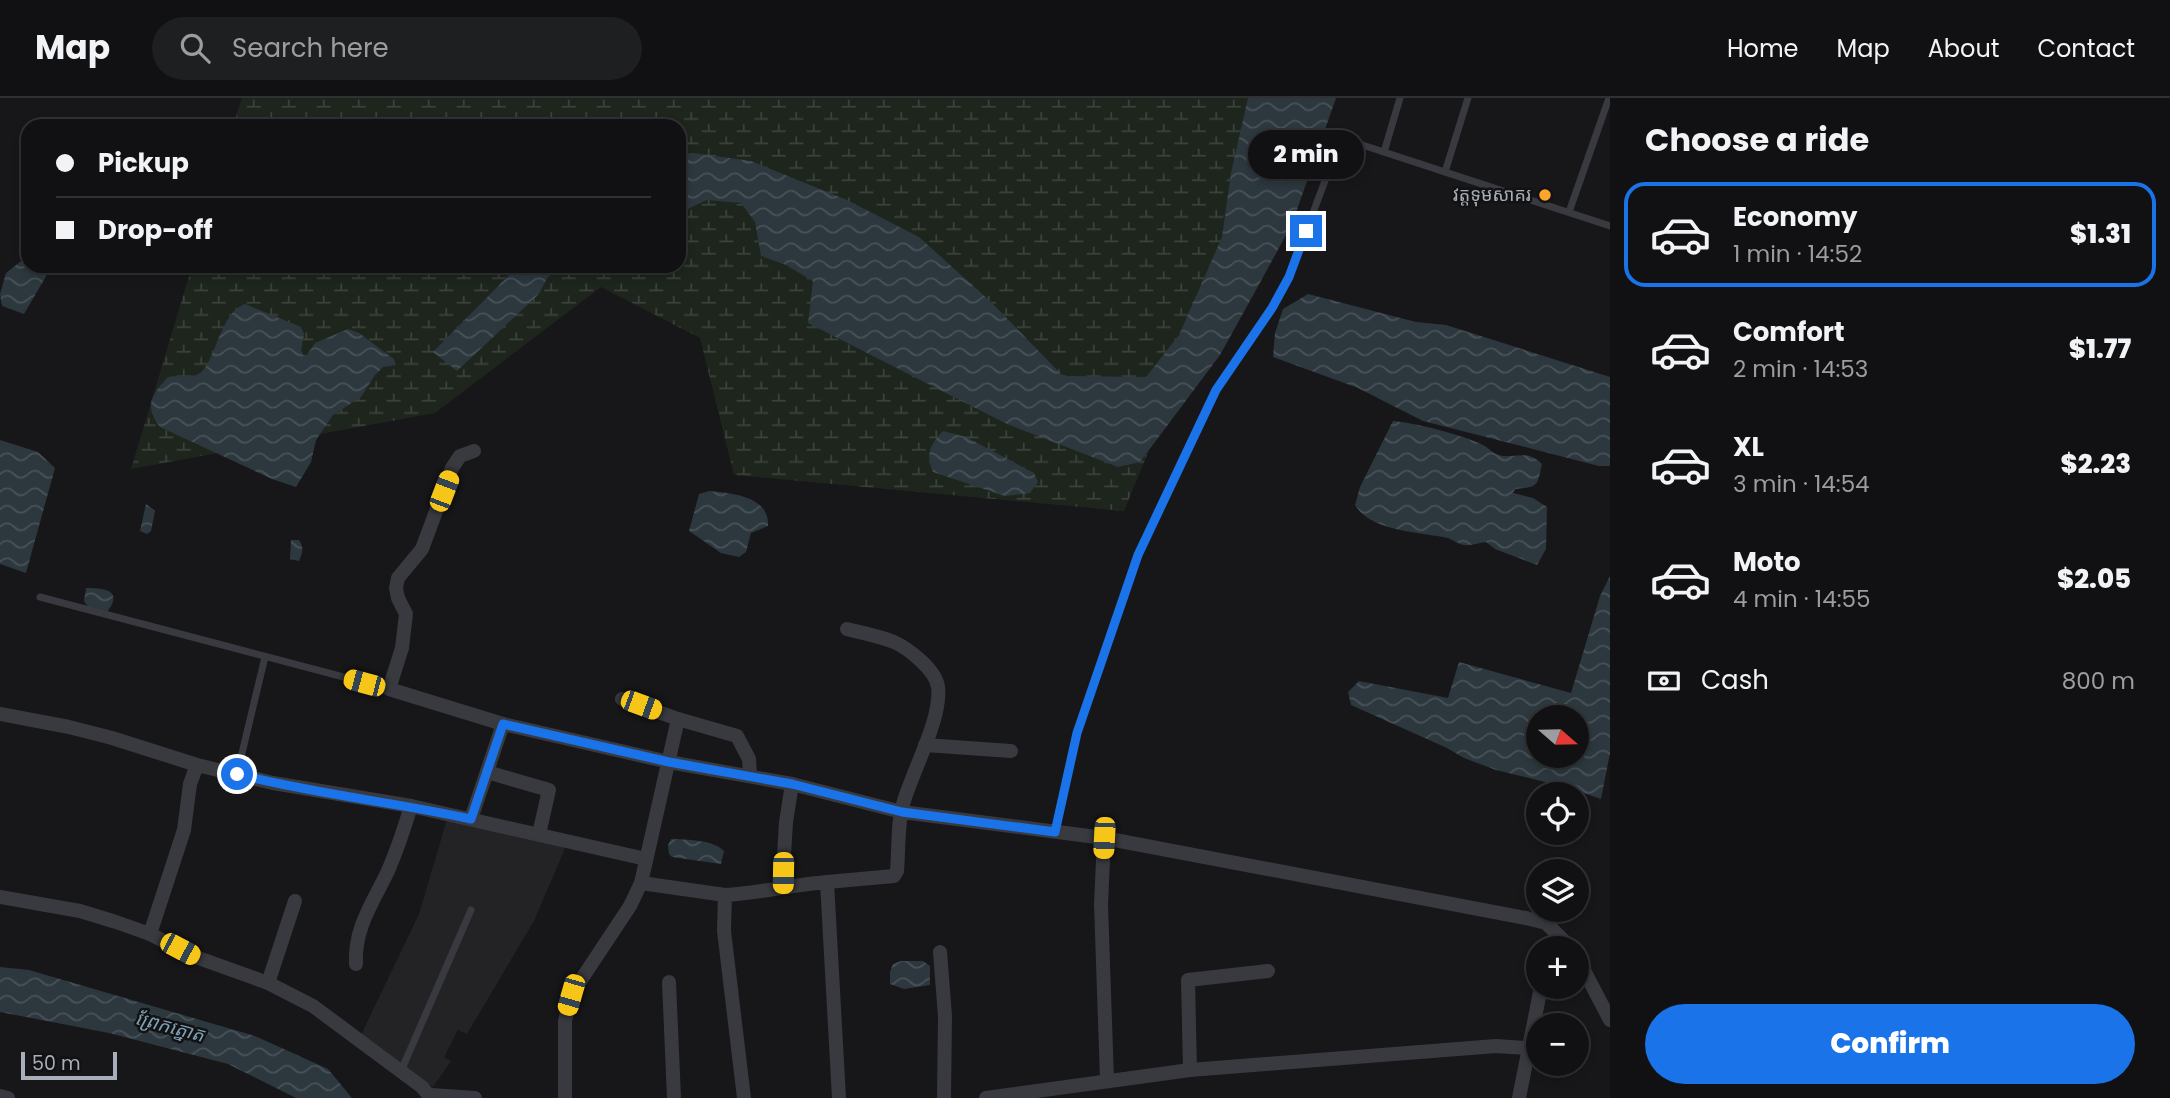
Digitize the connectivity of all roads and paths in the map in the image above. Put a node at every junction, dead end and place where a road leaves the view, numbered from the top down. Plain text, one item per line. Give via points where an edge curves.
1 (1400, 98) edge
2 (1468, 98) edge
3 (1609, 98) edge
4 (1384, 152) junction
5 (1445, 172) junction
6 (1569, 212) junction
7 (1610, 226) edge
8 (474, 451) dead end
9 (40, 597) dead end
10 (847, 629) dead end
11 (265, 657) junction
12 (389, 690) junction
13 (622, 699) dead end
14 (0, 714) edge
15 (678, 719) junction
16 (503, 724) junction
17 (925, 745) junction
18 (1011, 751) dead end
19 (669, 762) junction
20 (197, 765) junction
21 (487, 772) junction
22 (237, 774) junction
23 (750, 776) junction
24 (792, 784) junction
25 (411, 806) junction
26 (902, 812) junction
27 (471, 819) junction
28 (1055, 832) junction
29 (539, 834) junction
30 (1104, 838) junction
31 (646, 859) junction
32 (827, 882) junction
33 (641, 883) junction
34 (782, 888) junction
35 (725, 895) junction
36 (0, 897) edge
37 (295, 901) dead end
38 (471, 909) dead end
39 (1554, 931) junction
40 (150, 934) junction
41 (1553, 936) edge
42 (1559, 936) edge
43 (940, 952) dead end
44 (356, 964) dead end
45 (1268, 971) dead end
46 (1589, 980) edge
47 (669, 982) dead end
48 (268, 983) junction
49 (1610, 1020) edge
50 (1526, 1048) edge
51 (1526, 1054) edge
52 (1190, 1070) junction
53 (401, 1071) junction
54 (1107, 1080) junction
55 (0, 1096) edge
56 (431, 1097) edge
57 (8, 1098) edge
58 (475, 1098) edge
59 (565, 1098) edge
60 (674, 1098) edge
61 (744, 1098) edge
62 (839, 1098) edge
63 (944, 1098) edge
64 (986, 1098) edge
65 (1519, 1098) edge

1 - 4 lane
2 - 5 lane
3 - 6 lane
4 - 5 lane
4 - 28 lane via 1341,138 1289,277 1216,390 1158,509 1077,733
5 - 6 lane
6 - 7 lane
8 - 12 street via 460,456 452,468 422,549 398,578 398,598 406,614 402,648
9 - 11 lane
10 - 17 street via 893,642 932,674 938,698
11 - 12 lane
11 - 22 lane
12 - 16 street
13 - 15 street
14 - 20 street via 102,735
15 - 19 street
15 - 23 street via 737,736 749,759
16 - 19 street
16 - 21 street
17 - 18 street
17 - 26 street
19 - 23 street
19 - 31 street
20 - 22 street
20 - 40 street via 184,830
21 - 27 street
21 - 29 street via 549,790
22 - 25 street
23 - 24 street
24 - 26 street
24 - 34 street
25 - 27 street
25 - 44 street via 364,918 355,946
26 - 28 street
26 - 32 street via 894,876
27 - 29 street
28 - 30 street
29 - 31 street
30 - 39 street via 1526,918 1546,923
30 - 54 street via 1101,904
31 - 33 street
32 - 34 street
32 - 62 street
33 - 35 street
33 - 59 street via 571,995 565,1021
34 - 35 street
35 - 61 street via 724,931
36 - 40 street via 80,911
37 - 48 street
38 - 53 lane
39 - 41 street
39 - 42 street
40 - 48 street via 193,956
43 - 63 street
45 - 52 street via 1188,980
46 - 49 street
47 - 60 street
48 - 53 street via 313,1006
50 - 52 street via 1496,1046
51 - 65 street
52 - 54 street
53 - 56 street
54 - 64 street
55 - 57 street
56 - 58 street

